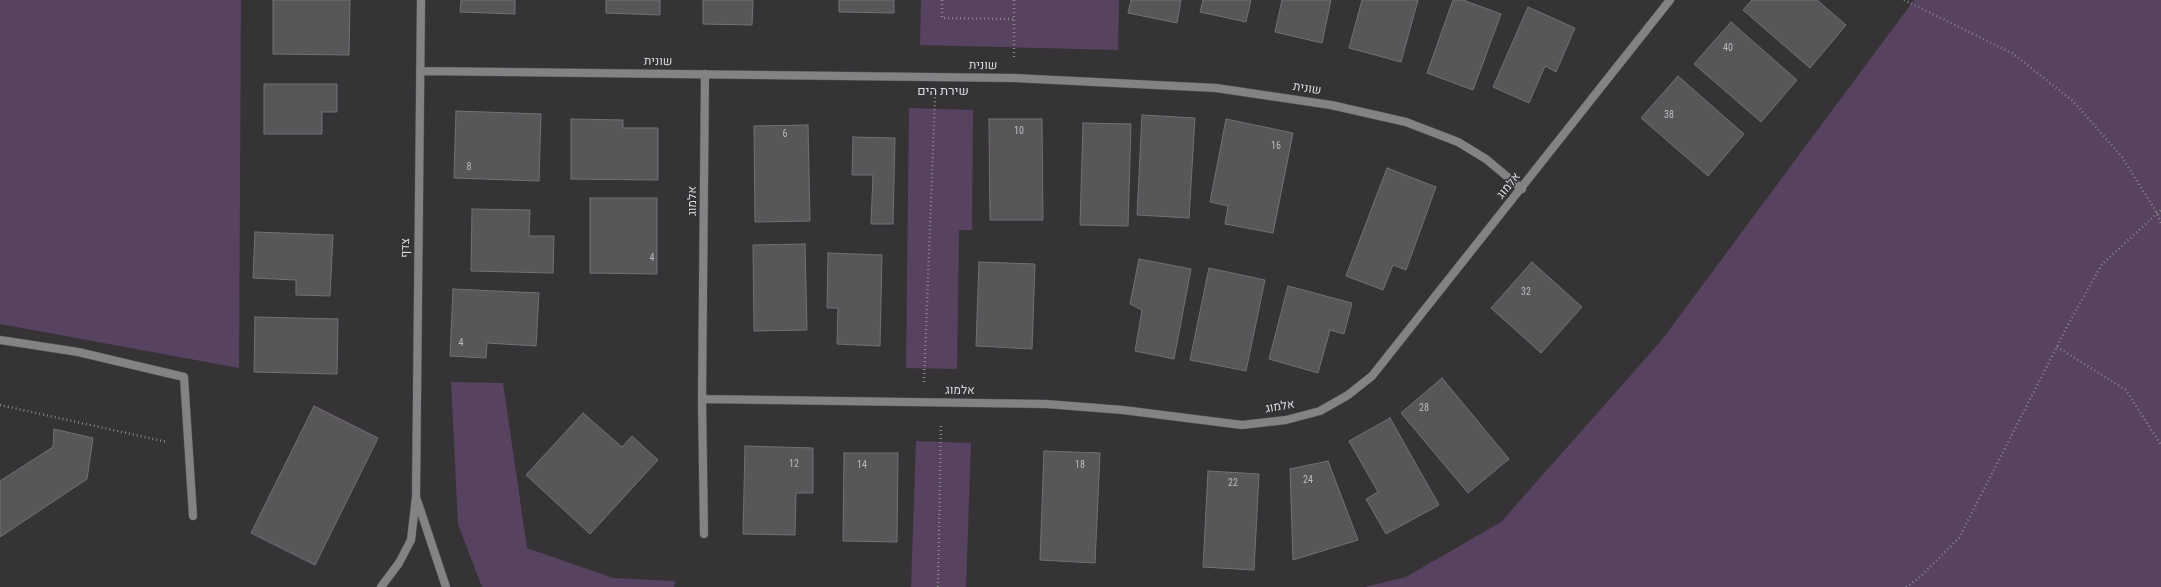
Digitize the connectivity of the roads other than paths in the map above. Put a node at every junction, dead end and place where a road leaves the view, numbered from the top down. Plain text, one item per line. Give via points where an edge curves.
1 (421, 0) edge
2 (1670, 0) edge
3 (420, 71) junction
4 (705, 74) junction
5 (1522, 189) junction
6 (0, 340) edge
7 (702, 399) junction
8 (416, 497) junction
9 (193, 516) dead end
10 (704, 534) dead end
11 (381, 587) edge
12 (446, 587) edge

1 - 3 street, צדף
2 - 5 street, אלמוג
3 - 4 street, שונית
3 - 8 street, צדף
4 - 5 street, שונית via 1014,78 1216,88 1331,105 1406,122 1458,142 1486,159
4 - 7 street, אלמוג
5 - 7 street, אלמוג via 1372,376 1348,396 1320,411 1286,420 1242,425 1123,410 1046,404
6 - 9 street via 78,352 184,377
7 - 10 street, אלמוג
8 - 11 street, צדף via 411,540 399,563
8 - 12 street, צדף

